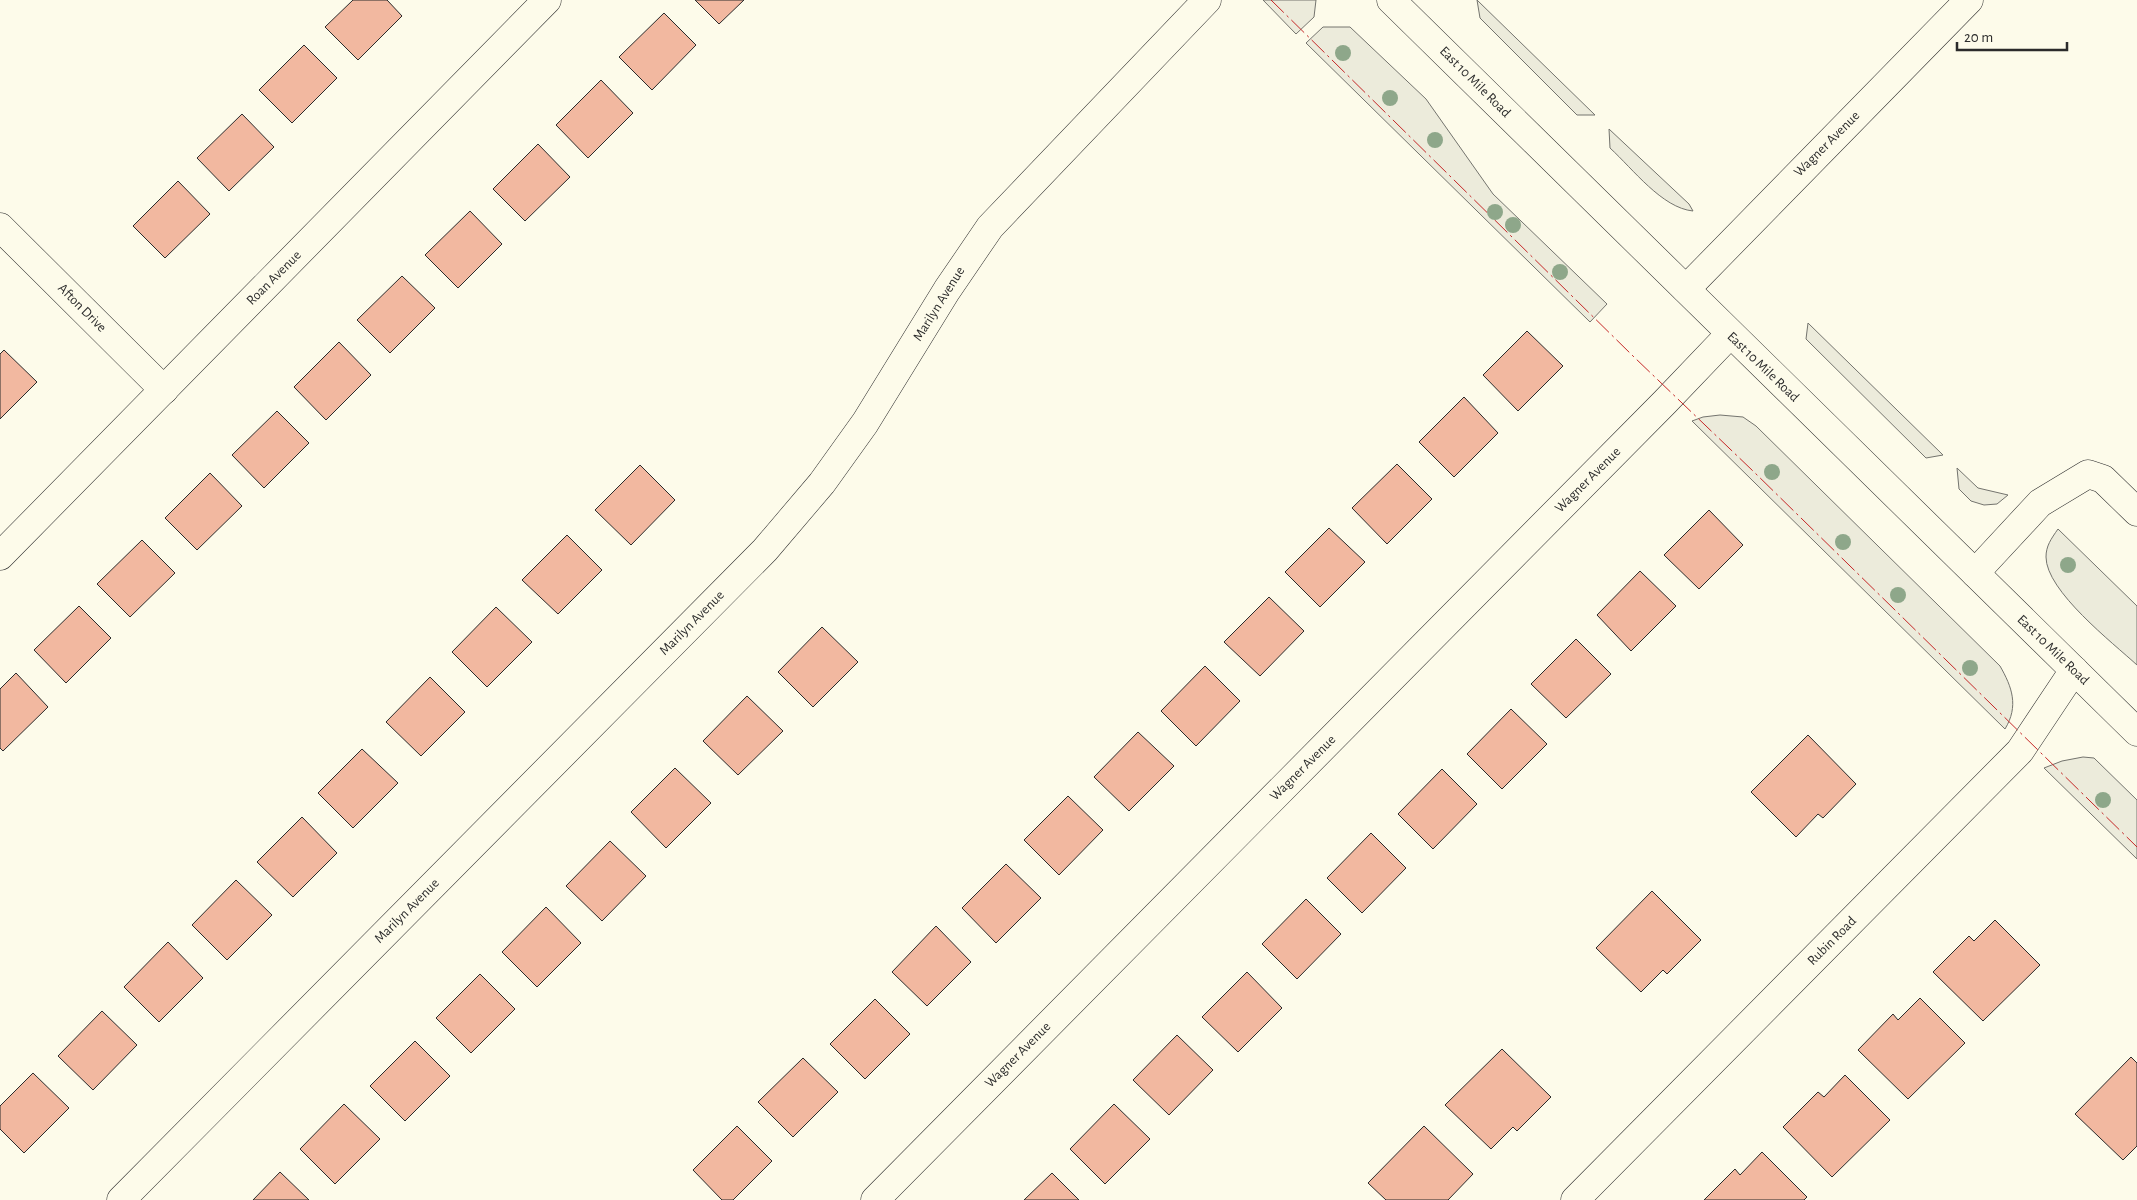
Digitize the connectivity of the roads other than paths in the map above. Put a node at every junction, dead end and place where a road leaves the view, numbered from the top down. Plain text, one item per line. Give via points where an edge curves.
1 (547, 0) edge
2 (1207, 0) edge
3 (1391, 0) edge
4 (1969, 0) edge
5 (0, 226) edge
6 (1686, 289) junction
7 (1730, 334) junction
8 (164, 390) junction
9 (2137, 512) edge
10 (0, 556) edge
11 (1975, 573) junction
12 (2074, 670) junction
13 (2137, 732) edge
14 (121, 1200) edge
15 (875, 1200) edge
16 (1575, 1200) edge

1 - 8 street, Roan Avenue
2 - 14 street, Marilyn Avenue via 990,227 865,423 822,483 765,550
3 - 6 street, East 10 Mile Road
4 - 6 street, Wagner Avenue
5 - 8 street, Afton Drive
6 - 7 street, East 10 Mile Road
7 - 11 street, East 10 Mile Road
7 - 15 street, Wagner Avenue
8 - 10 street, Roan Avenue
9 - 11 street via 2103,478 2088,474 2040,503
11 - 12 street, East 10 Mile Road
12 - 13 street, East 10 Mile Road
12 - 16 street, Rubin Road via 2020,752

